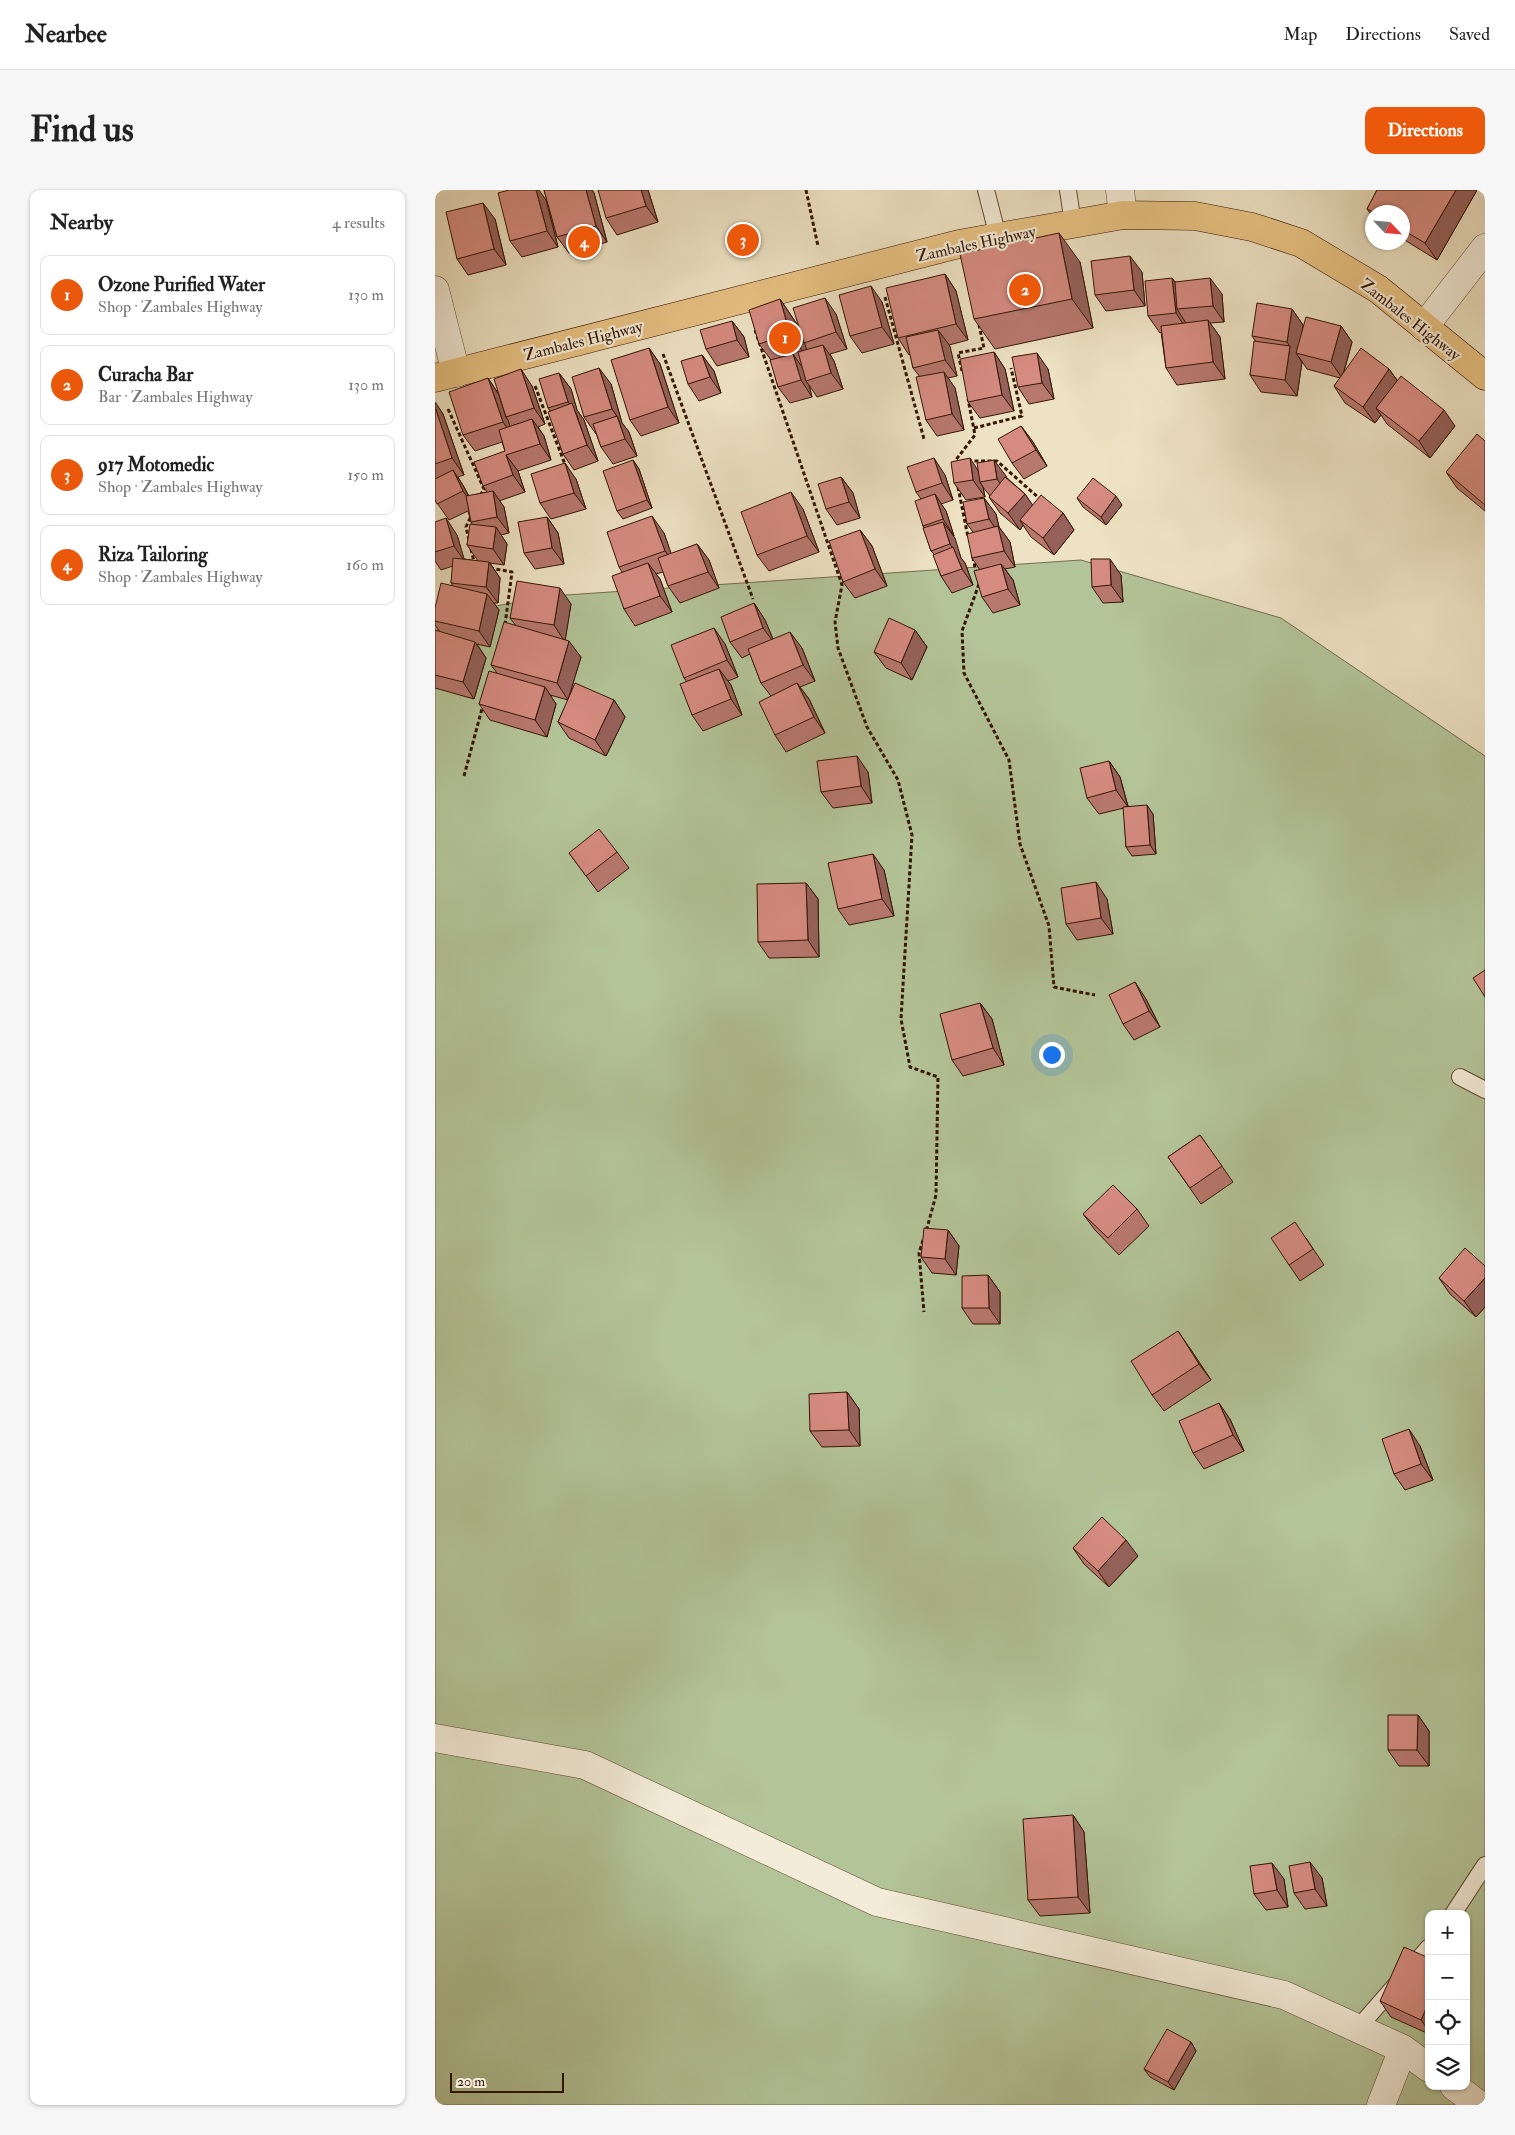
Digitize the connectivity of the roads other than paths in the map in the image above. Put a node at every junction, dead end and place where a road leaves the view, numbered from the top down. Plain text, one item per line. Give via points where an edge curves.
1 (986, 190) edge
2 (1068, 190) edge
3 (1121, 203) edge
4 (1073, 224) junction
5 (998, 237) junction
6 (1485, 248) edge
7 (435, 290) edge
8 (1424, 327) junction
9 (446, 375) edge
10 (1485, 376) edge
11 (1460, 1077) dead end
12 (1485, 1090) edge
13 (435, 1738) edge
14 (1485, 1865) edge
15 (1456, 1910) edge
16 (1425, 1952) edge
17 (1358, 2028) junction
18 (1403, 2049) junction
19 (1425, 2065) edge
20 (1459, 2090) edge
21 (1381, 2105) edge
22 (1479, 2105) edge

1 - 5 lane
2 - 4 lane
3 - 4 main road, Zambales Highway
3 - 8 main road, Zambales Highway via 1252,227 1301,243 1378,290
4 - 5 main road, Zambales Highway
5 - 9 main road, Zambales Highway via 959,244
6 - 8 street
7 - 9 street
8 - 10 main road, Zambales Highway
11 - 12 lane
13 - 17 street via 585,1765 877,1902 1284,1995
14 - 15 lane
16 - 17 lane
17 - 18 street
18 - 19 street
18 - 21 street
20 - 22 street

